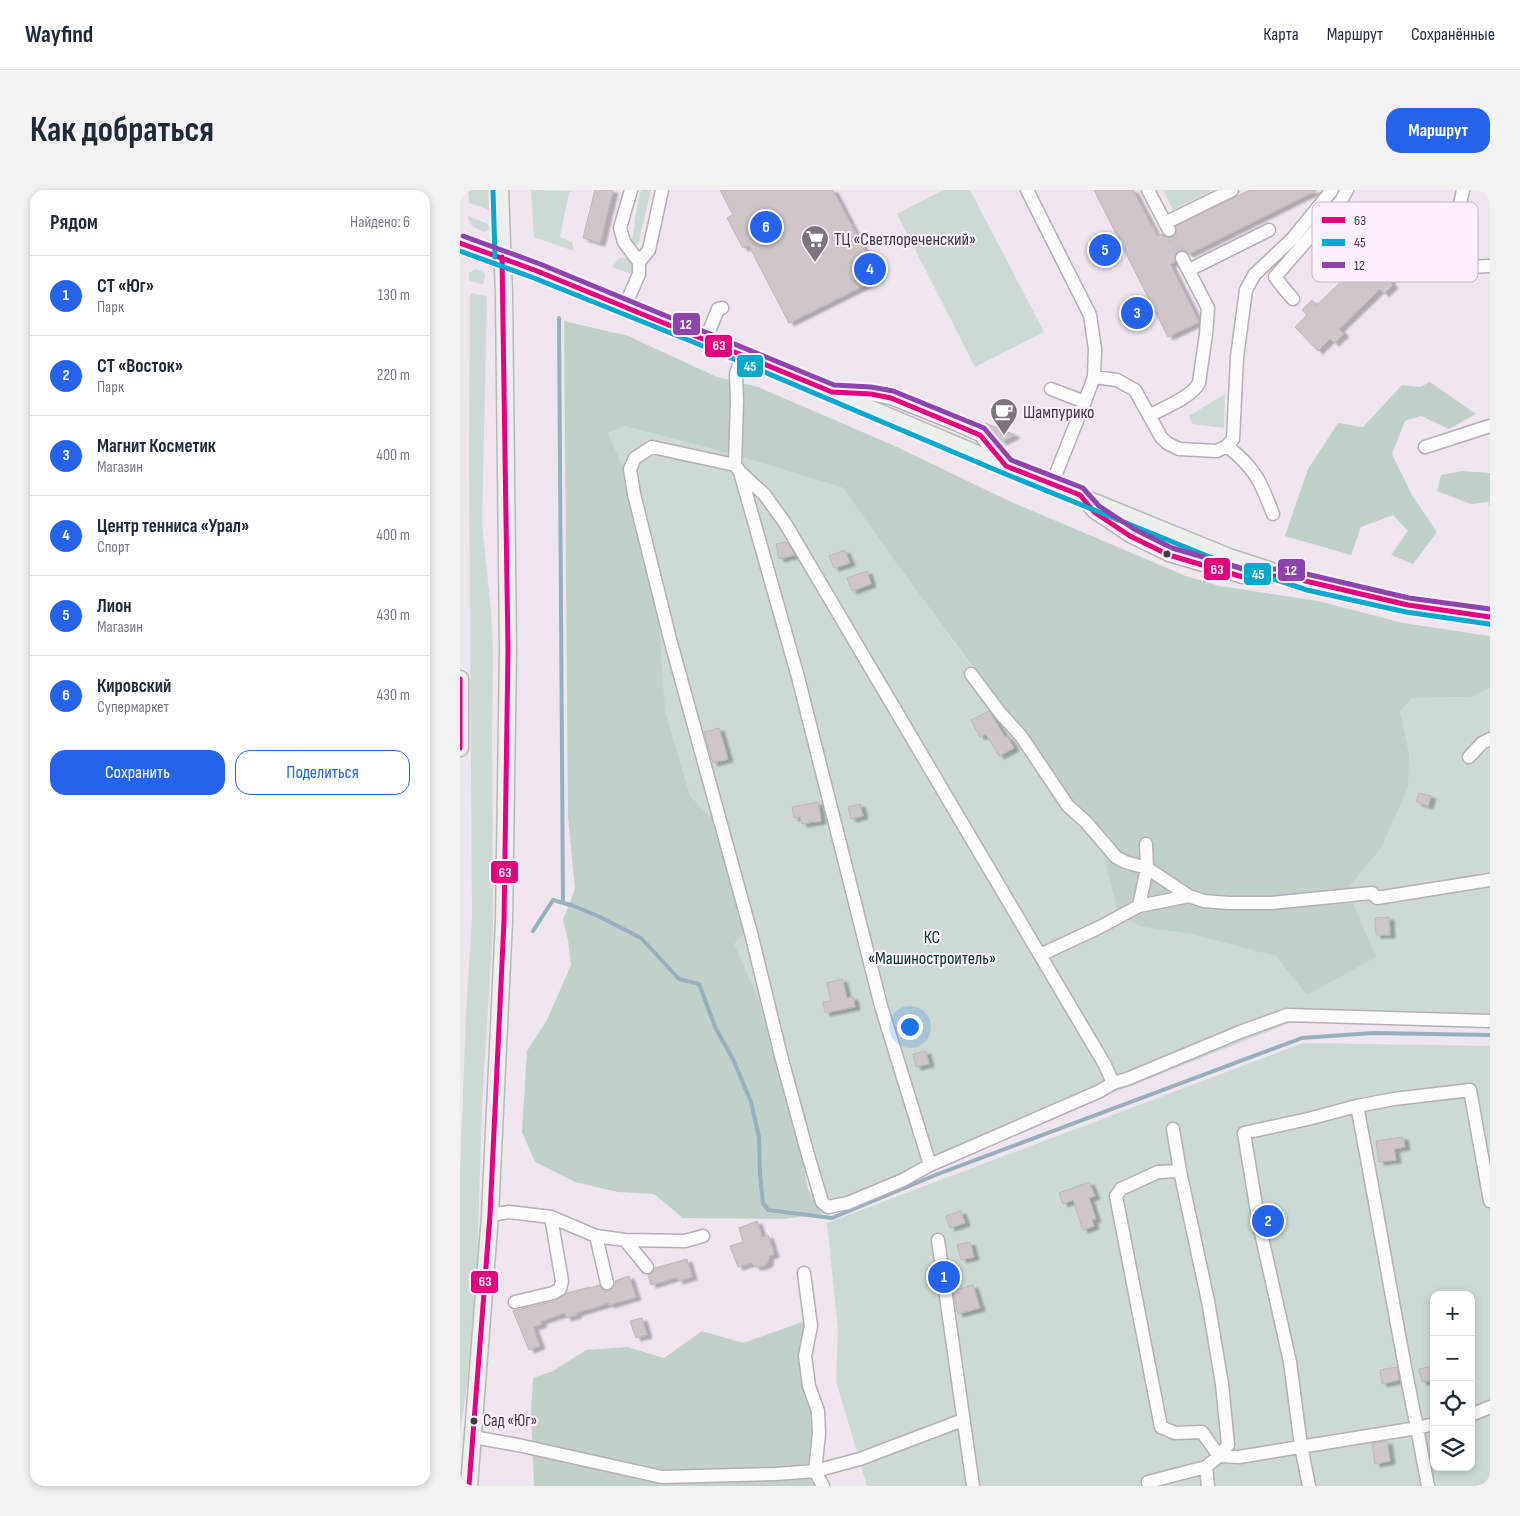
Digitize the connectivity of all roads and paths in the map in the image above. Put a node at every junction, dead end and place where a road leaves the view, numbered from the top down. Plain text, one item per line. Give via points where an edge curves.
1 (631, 190) edge
2 (662, 190) edge
3 (1026, 190) edge
4 (1148, 190) edge
5 (1232, 190) edge
6 (1332, 190) edge
7 (1347, 190) edge
8 (501, 191) edge
9 (1322, 202) edge
10 (1340, 202) edge
11 (1312, 215) edge
12 (1270, 230) dead end
13 (1312, 234) edge
14 (460, 243) edge
15 (502, 257) junction
16 (1182, 258) tunnel mouth
17 (639, 262) junction
18 (1189, 270) junction
19 (1293, 299) dead end
20 (625, 306) junction
21 (722, 308) dead end
22 (1208, 308) junction
23 (1195, 331) dead end
24 (706, 339) junction
25 (742, 355) junction
26 (1094, 377) junction
27 (1052, 389) dead end
28 (1085, 402) junction
29 (1149, 416) junction
30 (1490, 426) edge
31 (1227, 446) junction
32 (1426, 448) dead end
33 (738, 468) junction
34 (1052, 484) junction
35 (1273, 514) dead end
36 (1490, 617) edge
37 (971, 674) dead end
38 (460, 679) edge
39 (1490, 738) edge
40 (460, 748) edge
41 (1469, 757) dead end
42 (1146, 844) dead end
43 (1147, 868) junction
44 (1490, 880) edge
45 (1189, 896) junction
46 (1139, 906) junction
47 (1040, 955) junction
48 (1490, 1021) edge
49 (1113, 1083) junction
50 (1357, 1106) junction
51 (1173, 1129) dead end
52 (930, 1165) junction
53 (1180, 1171) junction
54 (1490, 1201) edge
55 (490, 1215) junction
56 (551, 1217) junction
57 (596, 1236) junction
58 (703, 1236) dead end
59 (625, 1240) junction
60 (938, 1240) dead end
61 (647, 1267) dead end
62 (804, 1273) dead end
63 (607, 1283) dead end
64 (515, 1302) dead end
65 (1490, 1407) edge
66 (1475, 1413) edge
67 (963, 1420) junction
68 (1430, 1425) edge
69 (1417, 1428) junction
70 (473, 1437) junction
71 (1301, 1446) junction
72 (1219, 1456) junction
73 (1206, 1467) junction
74 (815, 1471) junction
75 (469, 1486) edge
76 (823, 1486) edge
77 (973, 1486) edge
78 (1149, 1486) edge
79 (1208, 1486) edge
80 (1309, 1486) edge
81 (1428, 1486) edge

1 - 17 street via 620,228 624,242
2 - 17 street via 648,250
3 - 26 street via 1090,315 1095,349
4 - 5 street via 1167,227
6 - 9 street
7 - 10 street
8 - 15 main road
11 - 31 street via 1294,238 1254,275 1246,290 1236,321 1233,439
12 - 18 street
13 - 19 street via 1275,277
14 - 15 main road
15 - 20 main road
15 - 55 main road via 508,650 504,921
16 - 18 street
17 - 20 street via 639,274
18 - 22 street
20 - 24 main road
21 - 24 street via 718,309
22 - 23 street via 1201,326
22 - 29 street via 1197,388
24 - 25 main road
25 - 33 street via 736,374
25 - 34 main road
26 - 28 street
26 - 29 street via 1117,380 1135,390
27 - 28 street
28 - 34 street
29 - 31 street via 1161,437 1179,450 1217,451
30 - 32 street
31 - 35 street via 1260,480
33 - 47 street via 764,494 785,523
33 - 52 street via 798,677 881,1006
33 - 52 street via 652,447 635,458 630,468 670,639 808,1155 822,1202 828,1208 895,1184
34 - 36 main road via 1229,557 1284,576 1408,605
37 - 43 street via 1021,736 1068,806 1116,857
38 - 40 main road
39 - 41 street
42 - 43 street
43 - 45 street
43 - 46 street
44 - 45 street via 1377,898 1372,893 1229,903
45 - 46 street
46 - 47 street
47 - 49 street via 1106,1064
48 - 49 street via 1286,1015
49 - 52 street via 1084,1099
50 - 54 street via 1470,1090
50 - 69 street
50 - 71 street via 1244,1133 1259,1224 1290,1362
51 - 53 street
53 - 72 street via 1222,1384 1228,1445
53 - 72 street via 1158,1172 1121,1188 1116,1196 1161,1428 1175,1433 1202,1432
55 - 56 street via 509,1212
55 - 70 main road
56 - 57 street
56 - 64 street via 562,1282 560,1289 553,1294
57 - 59 street
57 - 63 street
58 - 59 street via 685,1241
59 - 61 street
60 - 67 street
62 - 74 street via 811,1326 804,1356 809,1386 818,1411
65 - 66 street
67 - 74 street via 868,1457
67 - 77 street
68 - 69 street
69 - 71 street
69 - 81 street
70 - 74 street via 662,1477
70 - 75 main road
71 - 72 street via 1239,1457
71 - 80 street
72 - 73 street
73 - 78 street via 1148,1482
73 - 79 street
74 - 76 street

